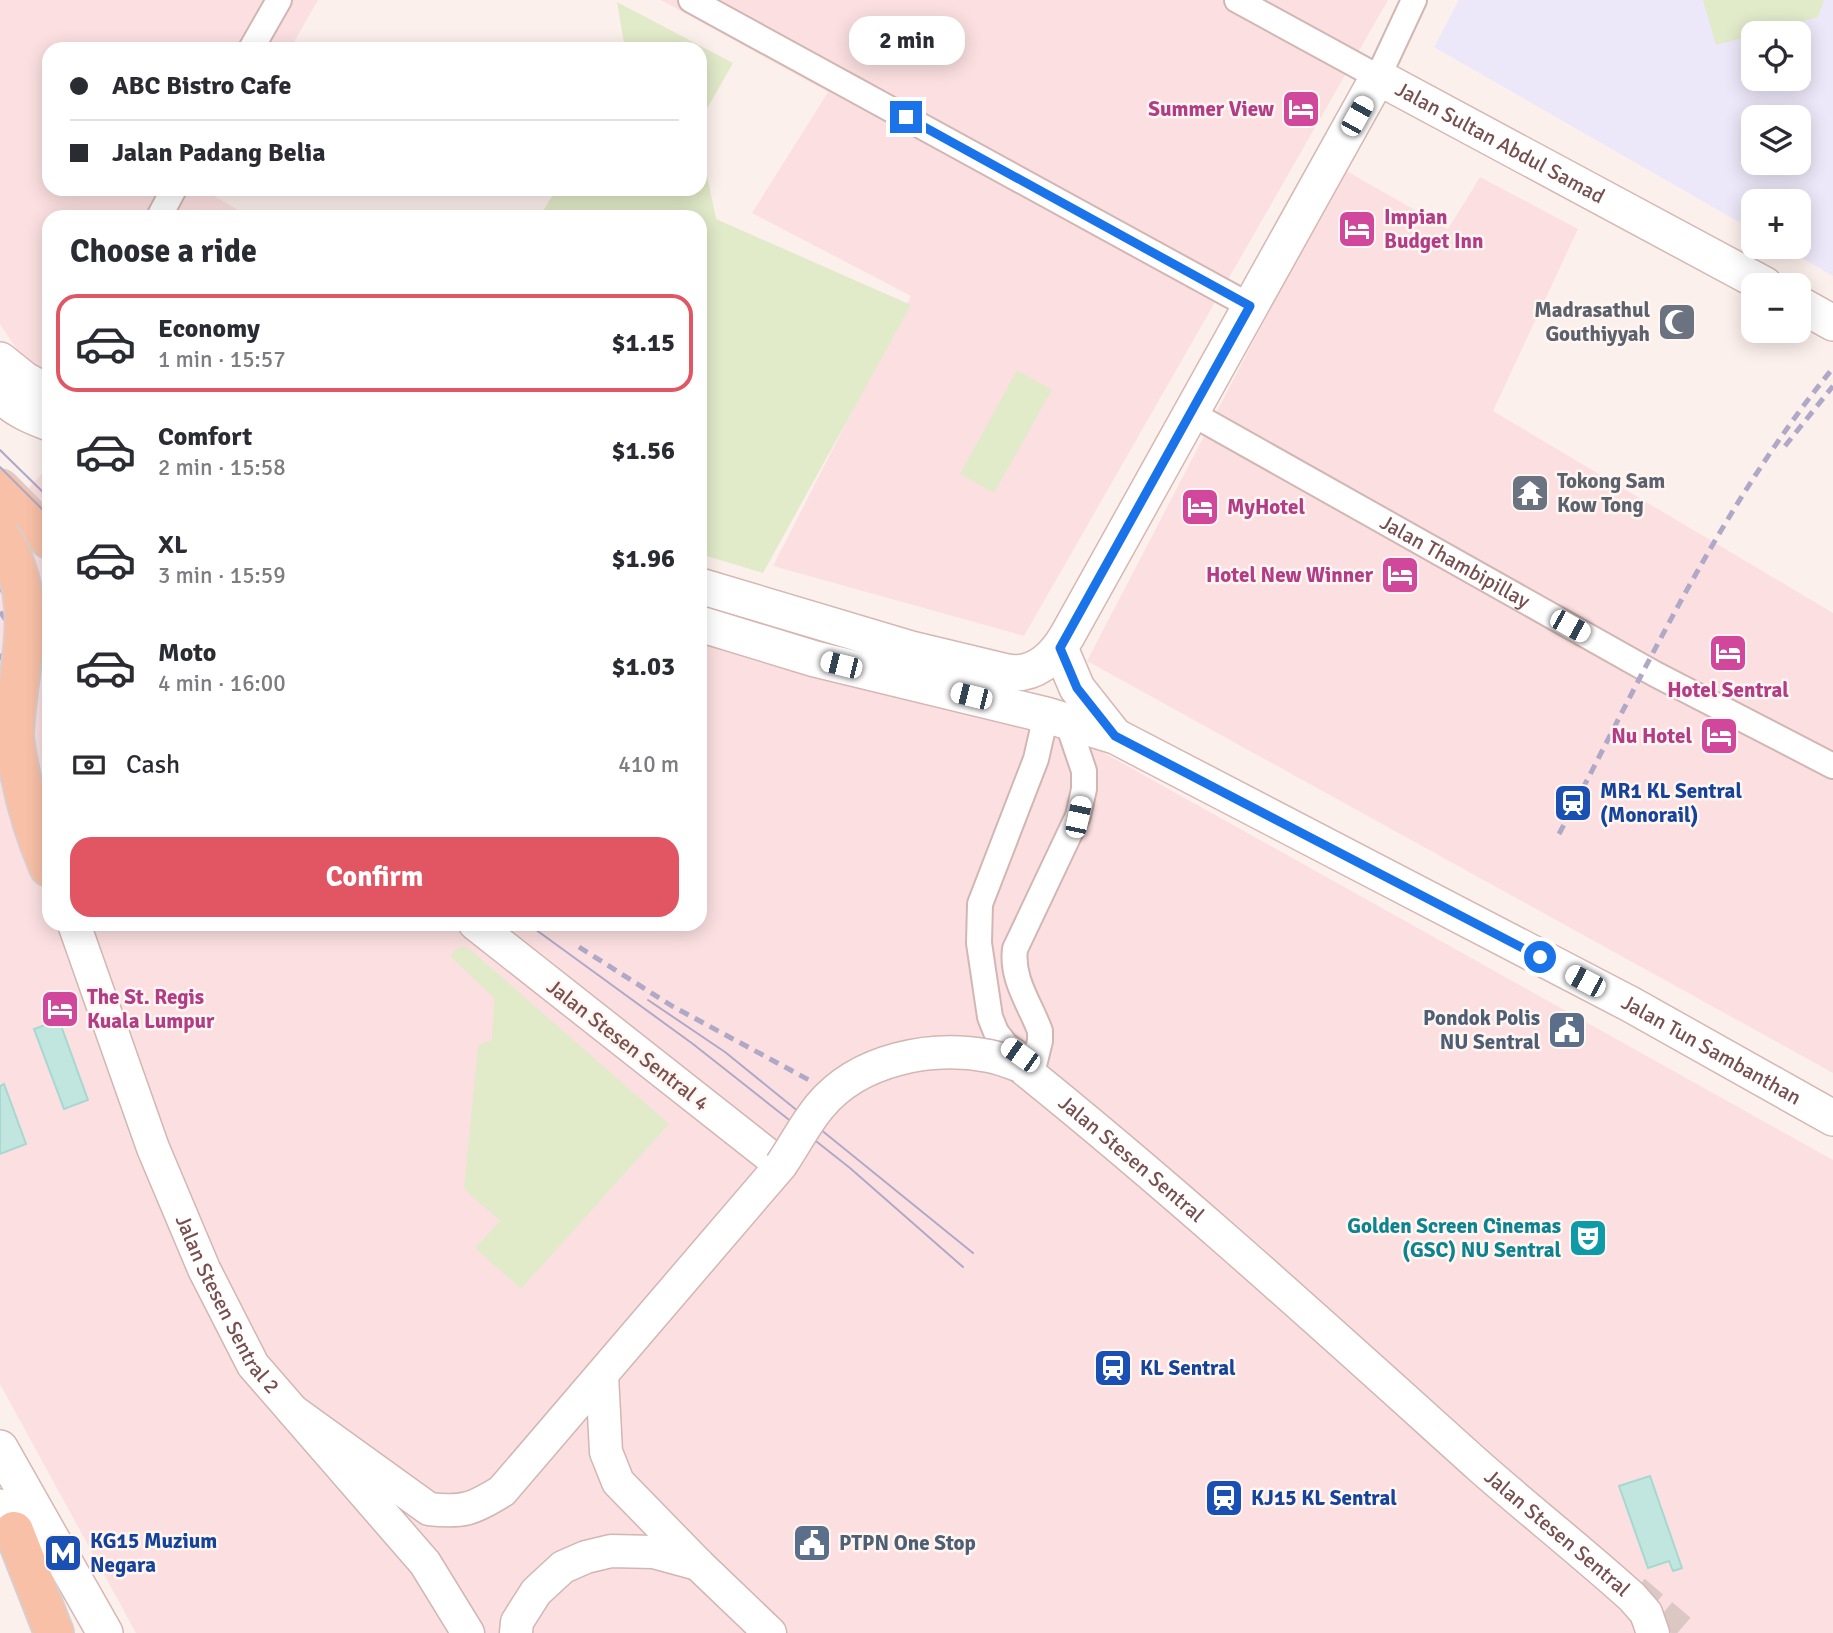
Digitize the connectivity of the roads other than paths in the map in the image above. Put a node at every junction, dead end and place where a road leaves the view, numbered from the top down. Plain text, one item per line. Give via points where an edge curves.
1 (279, 0) edge
2 (691, 0) edge
3 (1237, 0) edge
4 (1414, 0) edge
5 (255, 42) edge
6 (1378, 77) junction
7 (1743, 273) edge
8 (1250, 306) junction
9 (1811, 311) edge
10 (1833, 323) edge
11 (0, 360) edge
12 (42, 389) edge
13 (0, 394) edge
14 (1191, 413) junction
15 (42, 420) edge
16 (0, 489) edge
17 (42, 532) edge
18 (0, 534) edge
19 (707, 588) edge
20 (707, 626) edge
21 (1060, 648) junction
22 (1056, 718) junction
23 (1115, 736) junction
24 (1833, 766) edge
25 (42, 849) edge
26 (76, 931) edge
27 (484, 931) edge
28 (1032, 1068) junction
29 (1833, 1118) edge
30 (780, 1165) junction
31 (602, 1375) junction
32 (293, 1411) junction
33 (0, 1448) edge
34 (7, 1519) edge
35 (699, 1565) junction
36 (54, 1633) edge
37 (70, 1633) edge
38 (105, 1633) edge
39 (468, 1633) edge
40 (516, 1633) edge
41 (771, 1633) edge
42 (1653, 1633) edge

1 - 5 street
2 - 8 street
3 - 6 street, Jalan Sultan Abdul Samad
4 - 6 street
6 - 7 main road, Jalan Sultan Abdul Samad
6 - 8 main road
8 - 14 main road
9 - 10 main road
11 - 12 main road
13 - 15 main road via 16,408
14 - 21 main road
14 - 24 street, Jalan Thambipillay via 1656,674
16 - 17 main road
18 - 25 main road, bridge via 23,594 26,626 13,737 28,814
19 - 21 main road via 911,649 1017,674 1044,664
20 - 22 main road, Jalan Tun Sambanthan via 815,659
21 - 23 main road via 1077,688
22 - 23 main road, Jalan Tun Sambanthan
22 - 28 street via 1084,771 1084,789 1078,817 1015,949 1016,976 1040,1031
22 - 28 street via 983,891 979,918 990,1017 1006,1045
23 - 29 main road, Jalan Tun Sambanthan via 1630,1004
26 - 32 street, Jalan Stesen Sentral 2 via 153,1148 204,1269 253,1365
27 - 30 street, Jalan Stesen Sentral 4
28 - 30 street, Jalan Stesen Sentral, bridge via 989,1056 936,1053 898,1059 855,1075 821,1105
28 - 42 street, Jalan Stesen Sentral via 1632,1597 1646,1613
30 - 31 street, Jalan Stesen Sentral
31 - 32 street, Jalan Stesen Sentral via 502,1490 480,1505 454,1512 429,1509
31 - 35 street via 606,1452 618,1482
32 - 39 street, Jalan Stesen Sentral 2 via 425,1563
33 - 38 main road
34 - 36 main road
34 - 37 main road
35 - 40 street via 654,1552 586,1557 563,1567 536,1592 517,1622
35 - 41 street

